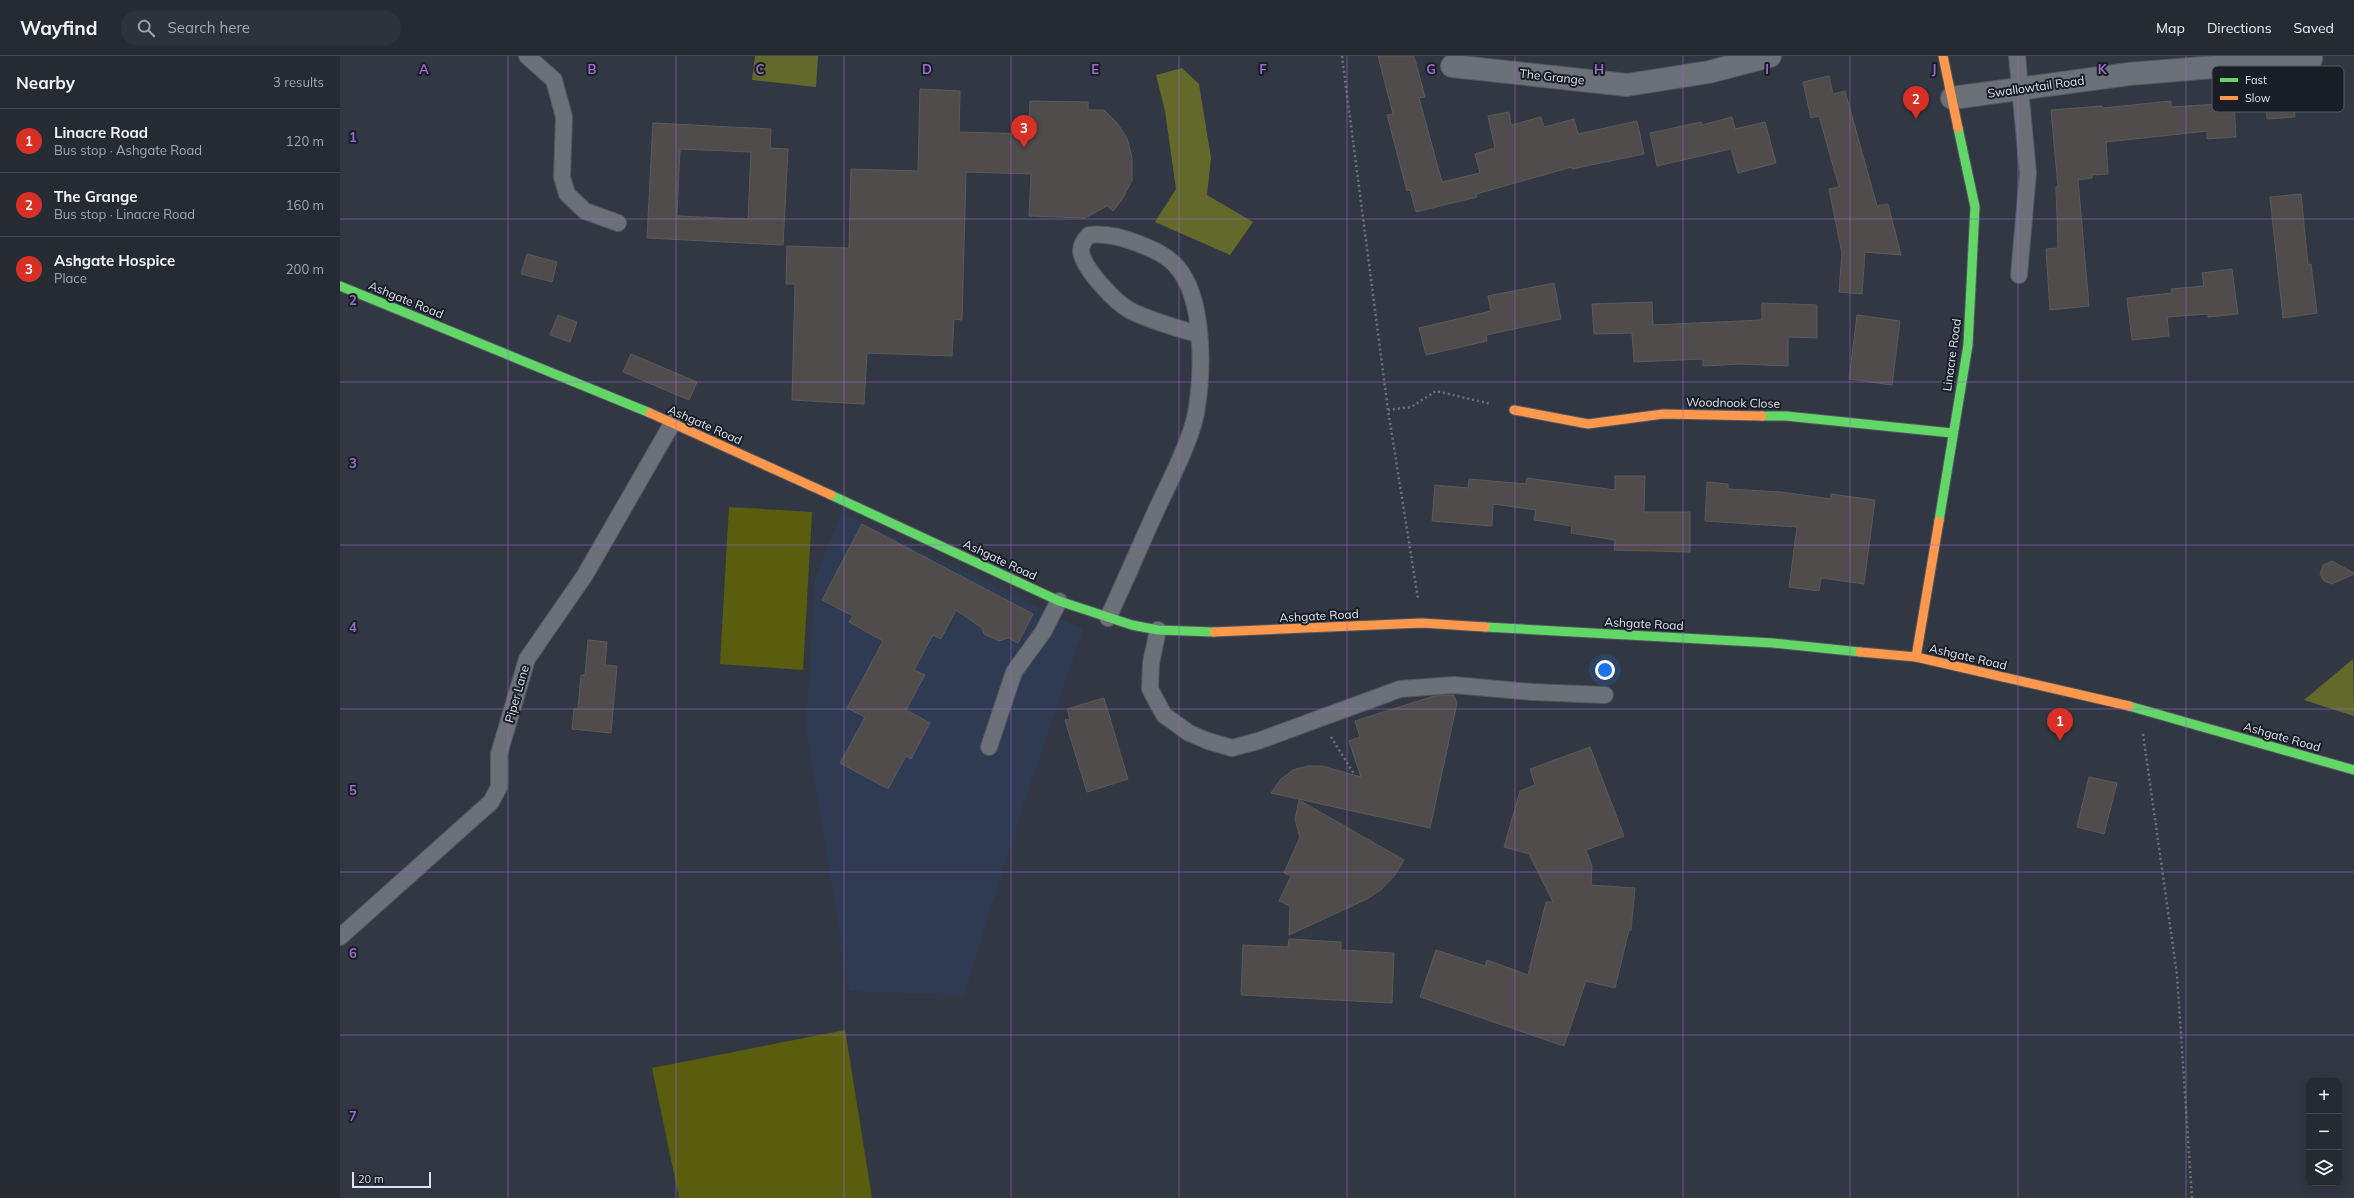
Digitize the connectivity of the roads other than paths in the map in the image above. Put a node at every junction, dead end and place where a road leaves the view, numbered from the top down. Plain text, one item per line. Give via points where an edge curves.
1 (527, 56) edge
2 (1770, 56) edge
3 (1943, 56) edge
4 (2017, 56) edge
5 (2311, 57) edge
6 (1452, 66) dead end
7 (2212, 66) edge
8 (2215, 66) edge
9 (2021, 88) junction
10 (1952, 98) junction
11 (618, 223) dead end
12 (2019, 275) dead end
13 (340, 286) edge
14 (1198, 334) junction
15 (1514, 410) road end
16 (673, 422) junction
17 (1952, 433) junction
18 (1059, 601) junction
19 (1108, 618) junction
20 (1158, 630) junction
21 (1916, 657) junction
22 (1605, 695) dead end
23 (989, 747) dead end
24 (2354, 770) edge
25 (340, 937) edge

1 - 11 lane via 554,80 564,117 562,177 567,194 585,211
2 - 6 street, The Grange via 1709,72 1626,84
3 - 10 street, Linacre Road
4 - 9 lane
5 - 8 street, Swallowtail Road
7 - 9 street, Swallowtail Road
9 - 10 street, Swallowtail Road
9 - 12 lane via 2028,173
10 - 17 street, Linacre Road via 1975,207 1968,345
13 - 16 street, Ashgate Road
14 - 14 lane via 1190,288 1177,267 1160,252 1131,240 1105,234 1089,234 1083,241 1081,251 1101,284 1119,303 1154,320
14 - 19 lane via 1200,372 1193,423 1171,479
15 - 17 street, Woodnook Close via 1588,424 1663,414 1778,416
16 - 18 street, Ashgate Road
16 - 25 lane, Piper Lane via 585,575 527,659 499,754 499,787 491,802
17 - 21 street, Linacre Road
18 - 19 street, Ashgate Road
18 - 23 lane via 1043,632 1014,672
19 - 20 street, Ashgate Road
20 - 21 street, Ashgate Road via 1228,632 1422,624 1773,643
20 - 22 lane via 1151,663 1150,689 1164,714 1189,733 1232,748 1258,741 1400,689 1454,685
21 - 24 street, Ashgate Road via 2139,708

